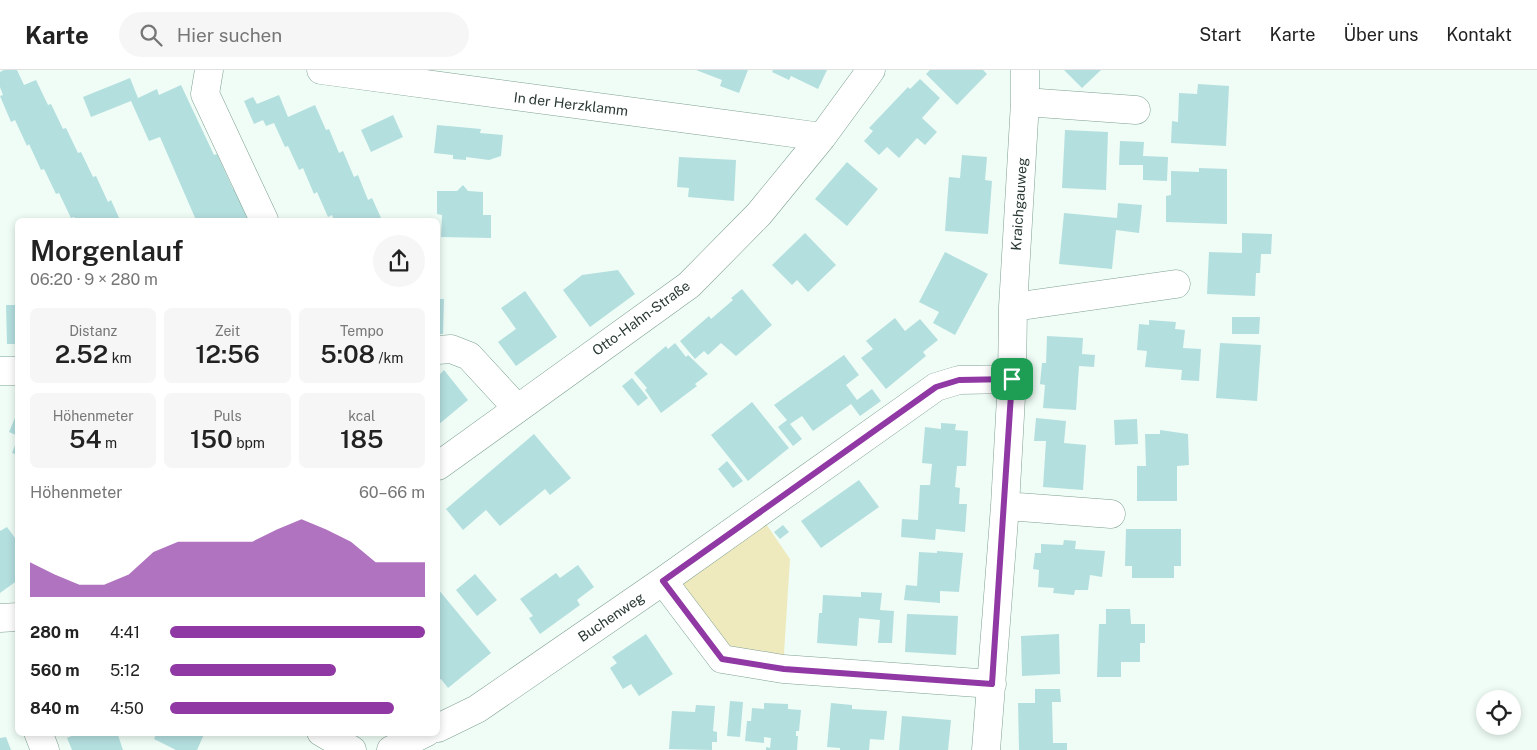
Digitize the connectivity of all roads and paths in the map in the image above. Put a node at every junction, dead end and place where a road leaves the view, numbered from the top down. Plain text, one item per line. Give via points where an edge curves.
1 (209, 70) edge
2 (321, 70) edge
3 (871, 70) edge
4 (1025, 70) edge
5 (441, 79) edge
6 (1026, 102) junction
7 (1136, 110) dead end
8 (822, 137) junction
9 (263, 218) edge
10 (1176, 284) dead end
11 (1013, 307) junction
12 (440, 350) edge
13 (0, 371) edge
14 (15, 371) edge
15 (1012, 379) junction
16 (516, 407) junction
17 (440, 464) edge
18 (1005, 506) junction
19 (1111, 514) dead end
20 (663, 581) junction
21 (0, 618) edge
22 (15, 618) edge
23 (992, 684) junction
24 (440, 727) edge
25 (40, 736) edge
26 (328, 736) edge
27 (419, 736) edge
28 (45, 750) edge
29 (352, 750) edge
30 (391, 750) edge
31 (986, 750) edge

1 - 9 street via 205,94
2 - 5 street, In der Herzklamm
3 - 8 street, Otto-Hahn-Straße
4 - 6 street, Kraichgauweg
5 - 8 street, In der Herzklamm
6 - 7 street
6 - 11 street, Kraichgauweg
8 - 16 street, Otto-Hahn-Straße via 759,214 689,285
10 - 11 street
11 - 15 street, Kraichgauweg
12 - 16 street via 451,349 469,356
13 - 14 street
15 - 18 street, Kraichgauweg
15 - 20 street, Buchenweg via 959,380 936,387
16 - 17 street, Otto-Hahn-Straße
18 - 19 street
18 - 23 street, Kraichgauweg
20 - 23 street via 722,659 784,669
20 - 24 street, Buchenweg via 477,709
21 - 22 street
23 - 31 street, Kraichgauweg
25 - 28 street
26 - 29 street
27 - 30 street

